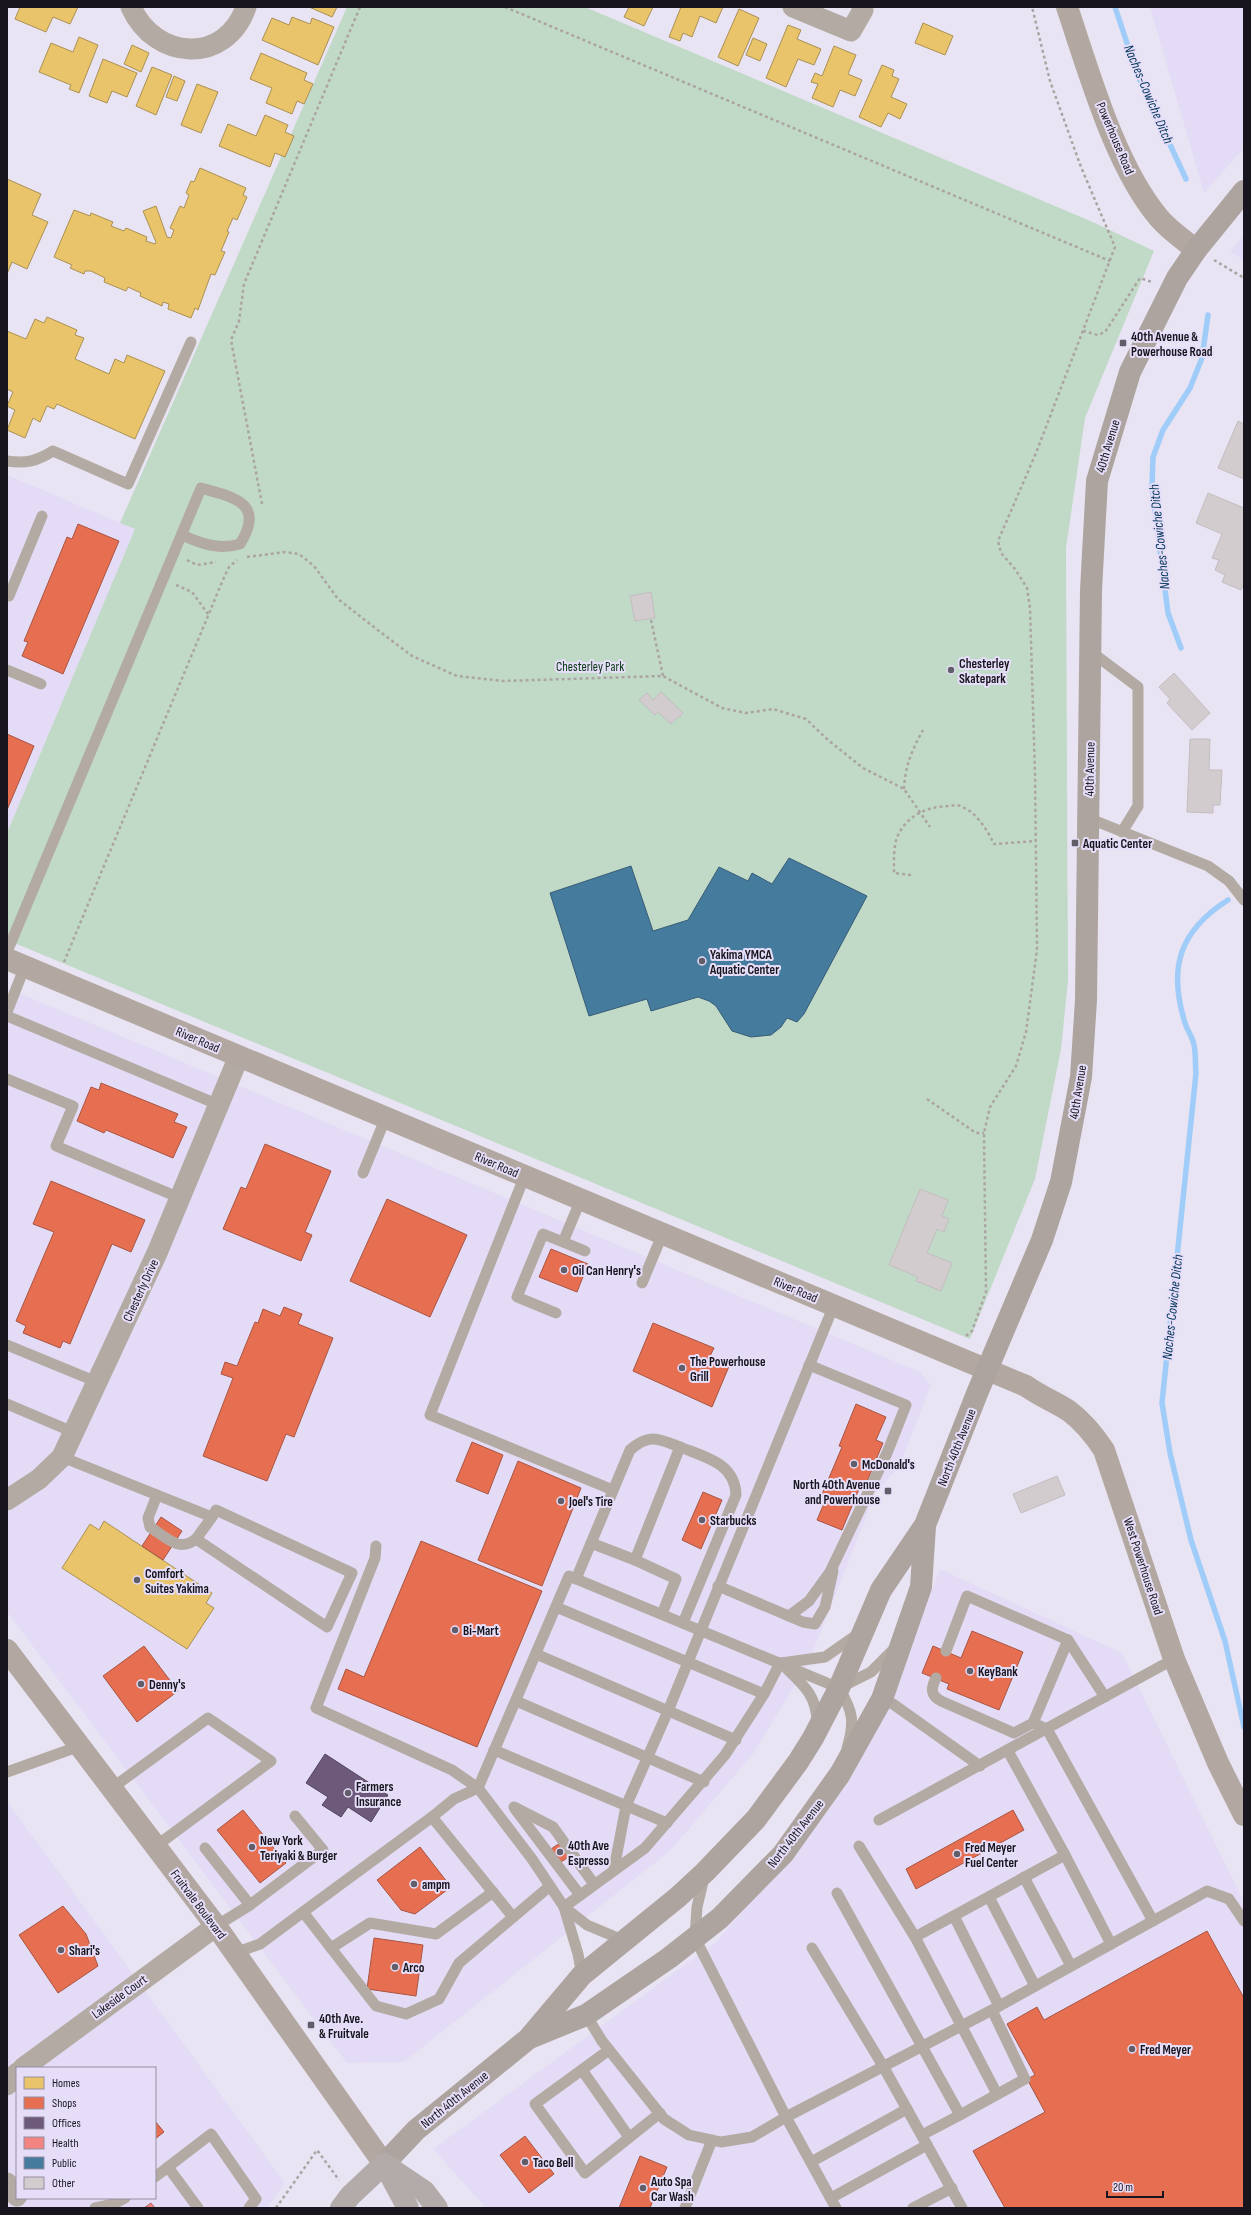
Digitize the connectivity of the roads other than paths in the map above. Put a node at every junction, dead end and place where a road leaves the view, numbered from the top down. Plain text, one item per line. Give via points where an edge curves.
1 (131, 7) edge
2 (246, 7) edge
3 (793, 7) edge
4 (862, 7) edge
5 (1067, 7) edge
6 (1244, 191) edge
7 (1196, 250) junction
8 (190, 342) dead end
9 (7, 461) edge
10 (42, 516) dead end
11 (182, 535) junction
12 (8, 598) edge
13 (1090, 651) junction
14 (7, 670) edge
15 (41, 684) dead end
16 (1088, 818) junction
17 (1122, 832) junction
18 (1244, 900) edge
19 (7, 952) edge
20 (16, 962) edge
21 (7, 1012) edge
22 (7, 1016) edge
23 (239, 1056) junction
24 (7, 1079) edge
25 (219, 1105) junction
26 (386, 1117) junction
27 (364, 1173) dead end
28 (525, 1175) junction
29 (180, 1198) junction
30 (581, 1199) junction
31 (663, 1233) junction
32 (563, 1242) junction
33 (585, 1251) dead end
34 (642, 1283) dead end
35 (834, 1305) junction
36 (556, 1313) dead end
37 (7, 1345) edge
38 (809, 1365) junction
39 (987, 1369) junction
40 (97, 1382) junction
41 (7, 1404) edge
42 (73, 1432) junction
43 (680, 1447) junction
44 (62, 1457) junction
45 (613, 1490) junction
46 (156, 1495) junction
47 (7, 1500) edge
48 (212, 1517) junction
49 (925, 1524) junction
50 (196, 1539) junction
51 (591, 1543) junction
52 (376, 1546) dead end
53 (635, 1560) junction
54 (835, 1562) junction
55 (576, 1579) junction
56 (718, 1586) junction
57 (556, 1607) junction
58 (662, 1614) junction
59 (790, 1616) junction
60 (683, 1623) junction
61 (700, 1630) junction
62 (863, 1630) junction
63 (904, 1635) junction
64 (1068, 1640) junction
65 (7, 1650) edge
66 (946, 1651) dead end
67 (536, 1654) junction
68 (1174, 1658) junction
69 (688, 1662) junction
70 (780, 1663) junction
71 (936, 1678) dead end
72 (839, 1688) junction
73 (764, 1694) junction
74 (1105, 1697) junction
75 (882, 1699) junction
76 (516, 1700) junction
77 (668, 1711) junction
78 (1033, 1723) junction
79 (1047, 1729) junction
80 (813, 1738) junction
81 (736, 1740) junction
82 (80, 1746) junction
83 (494, 1750) junction
84 (1008, 1751) junction
85 (647, 1758) junction
86 (980, 1766) junction
87 (7, 1772) edge
88 (840, 1774) junction
89 (704, 1782) junction
90 (112, 1788) junction
91 (478, 1788) junction
92 (626, 1806) junction
93 (1244, 1815) edge
94 (295, 1816) dead end
95 (432, 1817) junction
96 (879, 1820) dead end
97 (667, 1823) junction
98 (156, 1846) junction
99 (859, 1846) dead end
100 (205, 1848) dead end
101 (1065, 1855) junction
102 (614, 1869) junction
103 (705, 1872) junction
104 (1024, 1877) junction
105 (594, 1884) junction
106 (550, 1886) junction
107 (493, 1892) junction
108 (837, 1893) dead end
109 (580, 1894) junction
110 (989, 1896) junction
111 (250, 1905) junction
112 (564, 1907) junction
113 (303, 1912) junction
114 (954, 1916) junction
115 (513, 1918) junction
116 (1153, 1921) junction
117 (1244, 1922) edge
118 (216, 1926) junction
119 (915, 1937) junction
120 (695, 1938) junction
121 (624, 1941) junction
122 (1111, 1944) junction
123 (331, 1948) junction
124 (812, 1948) dead end
125 (235, 1953) junction
126 (1071, 1966) junction
127 (582, 1975) junction
128 (1035, 1986) junction
129 (995, 2008) junction
130 (586, 2015) junction
131 (962, 2025) junction
132 (528, 2039) junction
133 (922, 2046) junction
134 (609, 2050) junction
135 (883, 2066) junction
136 (24, 2067) edge
137 (582, 2070) junction
138 (16, 2075) edge
139 (7, 2085) edge
140 (997, 2094) junction
141 (907, 2109) junction
142 (660, 2113) junction
143 (960, 2114) junction
144 (786, 2117) junction
145 (922, 2135) junction
146 (630, 2137) junction
147 (712, 2140) junction
148 (927, 2145) junction
149 (811, 2162) junction
150 (384, 2164) junction
151 (168, 2167) junction
152 (156, 2176) edge
153 (7, 2183) edge
154 (952, 2188) junction
155 (16, 2194) edge
156 (19, 2199) edge
157 (123, 2199) edge
158 (833, 2203) edge
159 (26, 2208) edge
160 (95, 2208) edge
161 (198, 2208) edge
162 (249, 2208) edge
163 (341, 2208) edge
164 (408, 2208) edge
165 (437, 2208) edge
166 (685, 2208) edge
167 (913, 2208) edge
168 (962, 2208) edge

1 - 2 street via 141,26 155,39 174,47 194,49 213,44 230,34 242,18
3 - 4 street via 851,31 863,10
5 - 7 street, Powerhouse Road via 1093,84 1122,156 1143,197 1160,220
6 - 7 main road, 40th Avenue
7 - 13 main road, 40th Avenue via 1171,290 1130,372 1097,481
8 - 9 lane via 128,484 53,451 38,460 22,464
10 - 12 lane
11 - 11 lane via 201,488 237,498 248,511 248,531 240,544 226,548 207,546
11 - 19 lane
13 - 16 main road, 40th Avenue
13 - 17 lane via 1138,687 1138,806
14 - 15 lane
16 - 17 lane
16 - 39 main road, 40th Avenue via 1086,1000 1081,1077 1061,1182 1042,1240
17 - 18 lane via 1208,866 1230,881
20 - 21 lane
20 - 23 street, River Road
22 - 25 lane
23 - 25 street, Chesterly Drive
23 - 26 street, River Road
24 - 29 lane via 73,1106 56,1146
25 - 29 street, Chesterly Drive
26 - 27 lane
26 - 28 street, River Road
28 - 30 street, River Road
28 - 45 lane via 430,1415
29 - 40 street, Chesterly Drive
30 - 31 street, River Road
30 - 32 lane
31 - 34 lane
31 - 35 street, River Road
32 - 33 lane
32 - 36 lane via 543,1234 517,1297
35 - 38 lane
35 - 39 street, River Road
37 - 40 lane
38 - 54 lane via 906,1405 887,1453
38 - 56 lane
39 - 49 main road, North 40th Avenue
39 - 68 street, West Powerhouse Road via 1026,1386 1069,1411 1093,1433 1104,1450
40 - 42 street, Chesterly Drive
41 - 42 lane
42 - 44 street, Chesterly Drive
43 - 45 lane via 653,1438 639,1442 630,1450
43 - 53 lane
43 - 60 lane via 729,1471 735,1483 736,1495
44 - 46 lane
44 - 47 street, Chesterly Drive via 39,1479
45 - 51 lane
46 - 48 lane
46 - 50 lane via 148,1518 150,1527 178,1545 189,1545
48 - 50 lane
48 - 50 lane via 216,1510 352,1572 327,1628
49 - 62 main road, North 40th Avenue via 881,1590
49 - 63 main road, North 40th Avenue via 921,1587
51 - 53 lane
51 - 55 lane
52 - 91 lane via 376,1558 316,1708 452,1770
53 - 58 lane via 676,1579
54 - 59 lane via 808,1601
54 - 59 lane via 825,1607 815,1624
55 - 57 lane via 569,1576
55 - 58 lane
56 - 59 lane
56 - 61 lane
57 - 67 lane
57 - 69 lane
58 - 60 lane
60 - 61 lane
61 - 69 lane
61 - 70 lane
62 - 70 lane via 825,1657
62 - 72 main road, North 40th Avenue
63 - 72 lane via 892,1652 870,1672
63 - 75 main road, North 40th Avenue
64 - 66 lane via 967,1596
64 - 74 lane
64 - 78 lane
65 - 82 street, Fruitvale Boulevard
67 - 76 lane
67 - 77 lane
68 - 74 lane
68 - 93 street, West Powerhouse Road via 1218,1763
69 - 73 lane
69 - 77 lane
70 - 72 lane
70 - 73 lane
70 - 80 lane via 807,1688 817,1710
71 - 78 lane via 932,1691 935,1697 941,1700 1014,1733
72 - 80 main road, North 40th Avenue
72 - 88 lane via 850,1707 851,1719 849,1741
73 - 81 lane
74 - 79 lane
75 - 86 lane via 893,1704
75 - 88 main road, North 40th Avenue
76 - 83 lane
76 - 85 lane
77 - 81 lane
77 - 85 lane
78 - 79 lane
79 - 84 lane
79 - 116 lane
80 - 103 main road, North 40th Avenue via 756,1819
81 - 89 lane
82 - 87 lane
82 - 90 street, Fruitvale Boulevard
83 - 91 lane
83 - 92 lane
84 - 86 lane
84 - 101 lane
85 - 89 lane
85 - 92 lane
86 - 96 lane
88 - 120 main road, North 40th Avenue via 782,1854 720,1918
89 - 97 lane
90 - 98 street, Fruitvale Boulevard
90 - 98 lane via 208,1718 270,1761
91 - 95 lane via 454,1799
91 - 106 lane
92 - 97 lane
92 - 102 lane
94 - 111 lane via 323,1850
95 - 107 lane
95 - 113 lane
97 - 102 lane via 645,1848
98 - 118 street, Fruitvale Boulevard
99 - 119 lane
100 - 111 lane
101 - 104 lane
101 - 122 lane
102 - 105 lane
103 - 120 lane via 697,1907
103 - 121 main road, North 40th Avenue
104 - 110 lane
104 - 126 lane
105 - 109 lane
105 - 109 lane via 553,1827 514,1807
106 - 112 lane
106 - 115 lane
107 - 115 lane
107 - 123 lane via 436,1934 370,1923
108 - 133 lane
109 - 112 lane
110 - 114 lane
110 - 128 lane
111 - 118 lane
112 - 121 lane via 587,1925
112 - 127 lane
113 - 123 lane
113 - 125 lane via 260,1944
114 - 119 lane
114 - 129 lane
115 - 123 lane via 459,1963 439,1999 406,2014 376,2006
116 - 117 lane via 1207,1891 1229,1899
116 - 122 lane
118 - 125 street, Fruitvale Boulevard
118 - 136 street, Lakeside Court
119 - 131 lane
120 - 130 main road, North 40th Avenue
120 - 144 lane
121 - 127 main road, North 40th Avenue
122 - 126 lane
124 - 135 lane
125 - 150 street, Fruitvale Boulevard
126 - 128 lane
127 - 132 main road, North 40th Avenue
128 - 129 lane
129 - 131 lane
129 - 140 lane via 1025,2079
130 - 132 main road, North 40th Avenue
130 - 134 lane
131 - 133 lane
131 - 140 lane
132 - 150 main road, North 40th Avenue via 416,2130
133 - 135 lane
133 - 143 lane
134 - 137 lane
134 - 142 lane
135 - 141 lane
135 - 144 lane
137 - 146 lane
137 - 146 lane via 535,2104 585,2173
138 - 139 street
140 - 143 lane
141 - 145 lane
141 - 149 lane
142 - 146 lane
142 - 147 lane via 664,2119 689,2135
143 - 145 lane
144 - 147 lane via 752,2137 721,2142
144 - 149 lane
145 - 148 lane
147 - 166 lane
148 - 154 lane
148 - 158 lane
149 - 158 lane
150 - 163 highway
150 - 164 highway
150 - 165 highway via 424,2191
151 - 152 lane
151 - 161 lane
151 - 162 lane via 211,2134 256,2199
153 - 155 street
154 - 167 lane
154 - 168 lane
156 - 159 street
157 - 160 lane

